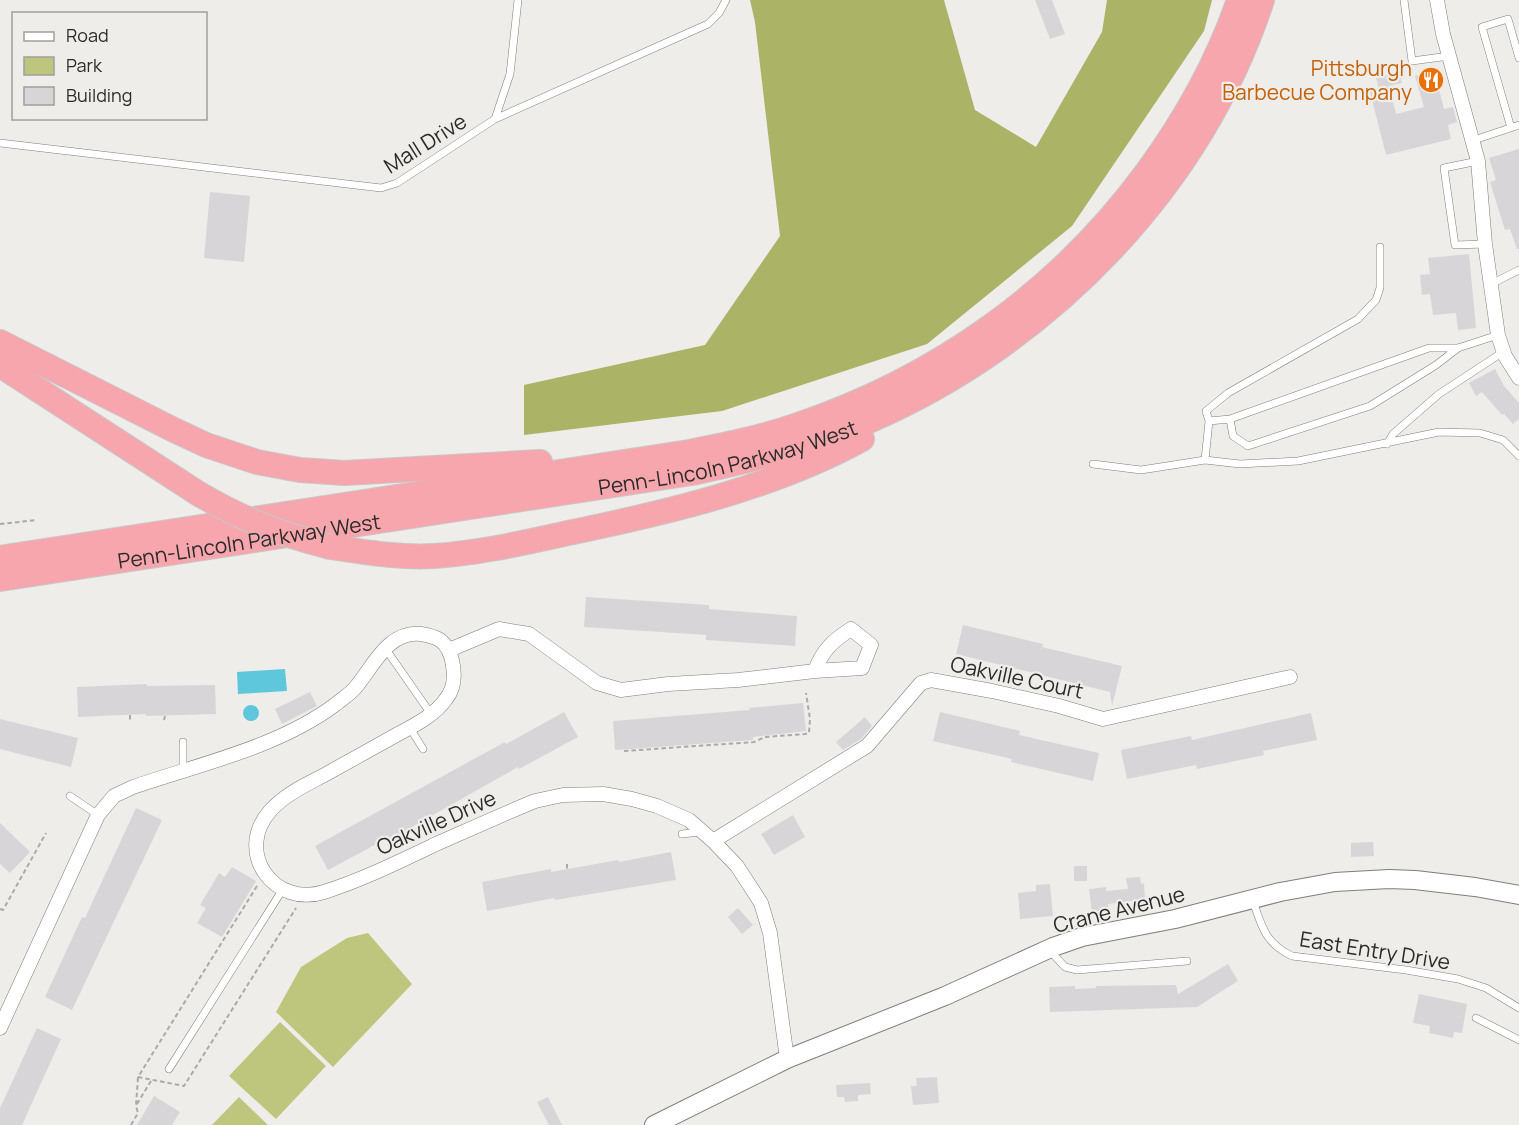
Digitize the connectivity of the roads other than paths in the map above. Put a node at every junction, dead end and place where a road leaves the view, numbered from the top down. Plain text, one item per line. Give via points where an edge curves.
1 (518, 0) edge
2 (726, 0) edge
3 (1239, 0) edge
4 (1262, 0) edge
5 (1404, 0) edge
6 (1437, 0) edge
7 (1449, 56) junction
8 (1519, 58) edge
9 (495, 119) junction
10 (1519, 125) edge
11 (1511, 128) junction
12 (1474, 140) junction
13 (0, 143) edge
14 (1478, 161) junction
15 (1485, 244) junction
16 (1380, 247) dead end
17 (1519, 270) edge
18 (1491, 284) junction
19 (1498, 335) junction
20 (0, 342) edge
21 (1458, 348) junction
22 (997, 350) junction
23 (1503, 352) junction
24 (0, 364) edge
25 (1519, 378) edge
26 (1230, 419) junction
27 (1209, 421) junction
28 (1387, 444) junction
29 (689, 453) junction
30 (1519, 456) edge
31 (1205, 460) junction
32 (1093, 464) dead end
33 (0, 558) edge
34 (0, 579) edge
35 (385, 648) junction
36 (448, 650) junction
37 (815, 671) dead end
38 (1290, 677) dead end
39 (431, 714) junction
40 (410, 728) junction
41 (183, 742) dead end
42 (423, 749) dead end
43 (183, 770) junction
44 (70, 796) dead end
45 (98, 814) junction
46 (682, 834) dead end
47 (708, 836) junction
48 (283, 889) junction
49 (1519, 896) edge
50 (1252, 898) junction
51 (1048, 949) junction
52 (1186, 961) dead end
53 (1519, 1008) edge
54 (1476, 1018) dead end
55 (0, 1028) edge
56 (1519, 1040) edge
57 (788, 1059) junction
58 (169, 1069) dead end
59 (654, 1125) edge

1 - 9 lane via 510,74
2 - 9 lane, Mall Drive via 708,24
3 - 29 highway, Penn-Lincoln Parkway West via 1210,69 1155,161 1094,237 1036,293 957,350 869,397 793,427
4 - 22 highway, Penn-Lincoln Parkway West via 1211,112 1152,201 1077,285
5 - 7 lane via 1412,61
6 - 7 street
7 - 12 street
8 - 11 lane via 1508,20 1482,27
9 - 13 lane, Mall Drive via 398,183 381,188
10 - 11 lane
11 - 12 lane
12 - 14 street
14 - 15 street
14 - 15 lane via 1444,168 1455,245
15 - 18 street
16 - 27 lane via 1380,288 1376,300 1358,319 1228,393 1206,411
17 - 18 lane
18 - 19 street
19 - 21 lane
19 - 23 street
20 - 29 highway via 206,445 257,462 300,470 366,472
21 - 26 lane via 1429,348
21 - 26 lane via 1370,406 1248,446 1233,436
22 - 24 highway, bridge via 913,409 855,443 787,472 635,519 494,549 401,556 330,547 229,512
22 - 34 highway, Penn-Lincoln Parkway West via 938,387 870,420 800,447 729,466
23 - 25 street
23 - 28 lane via 1439,394
26 - 27 lane
27 - 31 lane
28 - 30 lane via 1439,432 1480,433 1503,440
28 - 31 lane via 1298,461 1240,464
29 - 33 highway, Penn-Lincoln Parkway West
31 - 32 lane via 1141,470
35 - 36 street via 416,633 440,640
35 - 39 lane
35 - 43 street via 353,690 312,719 260,745
36 - 37 street via 499,629 529,634 567,668 621,690
36 - 39 street via 454,686
38 - 47 street, Oakville Court via 1103,719 931,680 921,683 867,746
39 - 40 street
40 - 42 lane
40 - 48 street via 290,794 265,817 255,852 268,878
41 - 43 lane
43 - 45 street via 114,796
44 - 45 lane
45 - 55 street
46 - 47 lane
47 - 48 street, Oakville Drive via 689,820 649,804 603,794 563,795 535,801 334,889 314,895
47 - 57 street, Oakville Drive via 737,866 761,903 770,933
48 - 58 lane
49 - 50 street, Crane Avenue via 1475,887 1389,879 1335,882
50 - 51 street, Crane Avenue via 1175,919 1082,937
50 - 53 lane, East Entry Drive via 1270,941 1292,956 1458,979 1486,988
51 - 52 lane via 1065,967 1077,970
51 - 57 street, Crane Avenue via 945,996
54 - 56 lane
57 - 59 street, Crane Avenue

